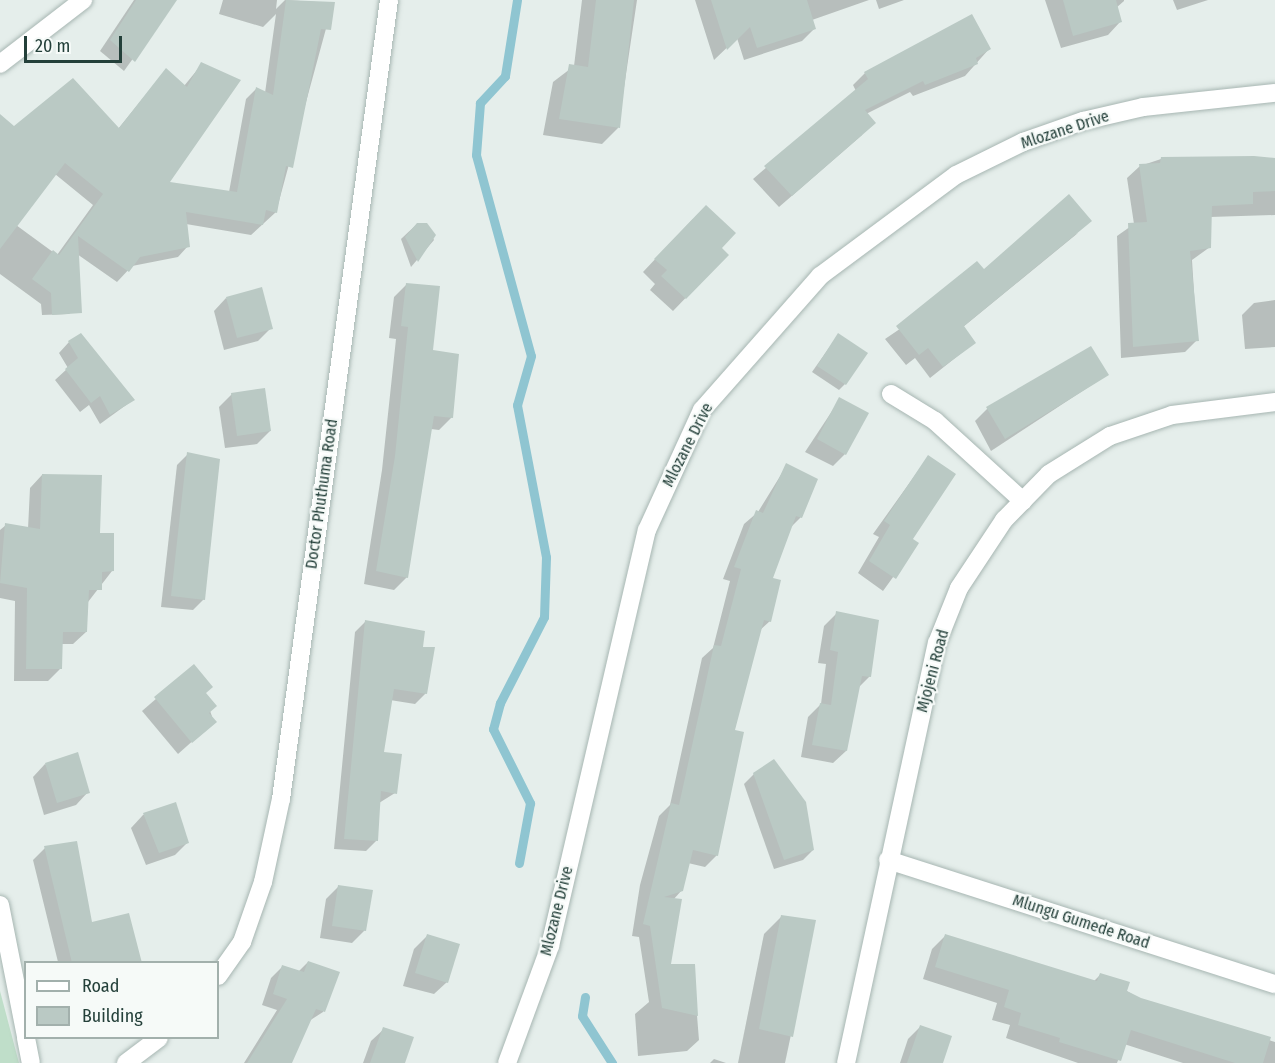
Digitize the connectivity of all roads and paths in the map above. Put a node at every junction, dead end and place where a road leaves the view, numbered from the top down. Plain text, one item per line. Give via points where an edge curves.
1 (83, 0) edge
2 (389, 0) edge
3 (0, 64) edge
4 (1275, 93) edge
5 (891, 394) dead end
6 (1275, 402) edge
7 (1023, 501) junction
8 (888, 860) junction
9 (0, 905) edge
10 (219, 975) edge
11 (1275, 984) edge
12 (24, 1027) edge
13 (26, 1039) edge
14 (158, 1039) edge
15 (31, 1063) edge
16 (126, 1063) edge
17 (507, 1063) edge
18 (846, 1063) edge

1 - 3 street
2 - 10 street, Doctor Phuthuma Road via 281,799 253,912 242,942
4 - 17 street, Mlozane Drive via 1143,106 1083,121 1023,142 956,175 820,276 702,410 646,530 550,946
5 - 7 street via 935,421
6 - 7 street, Mjojeni Road via 1173,415 1110,436 1049,474
7 - 8 street, Mjojeni Road via 959,588 937,643
8 - 11 street, Mlungu Gumede Road
8 - 18 street, Mjojeni Road
9 - 12 street
13 - 15 street
14 - 16 street

